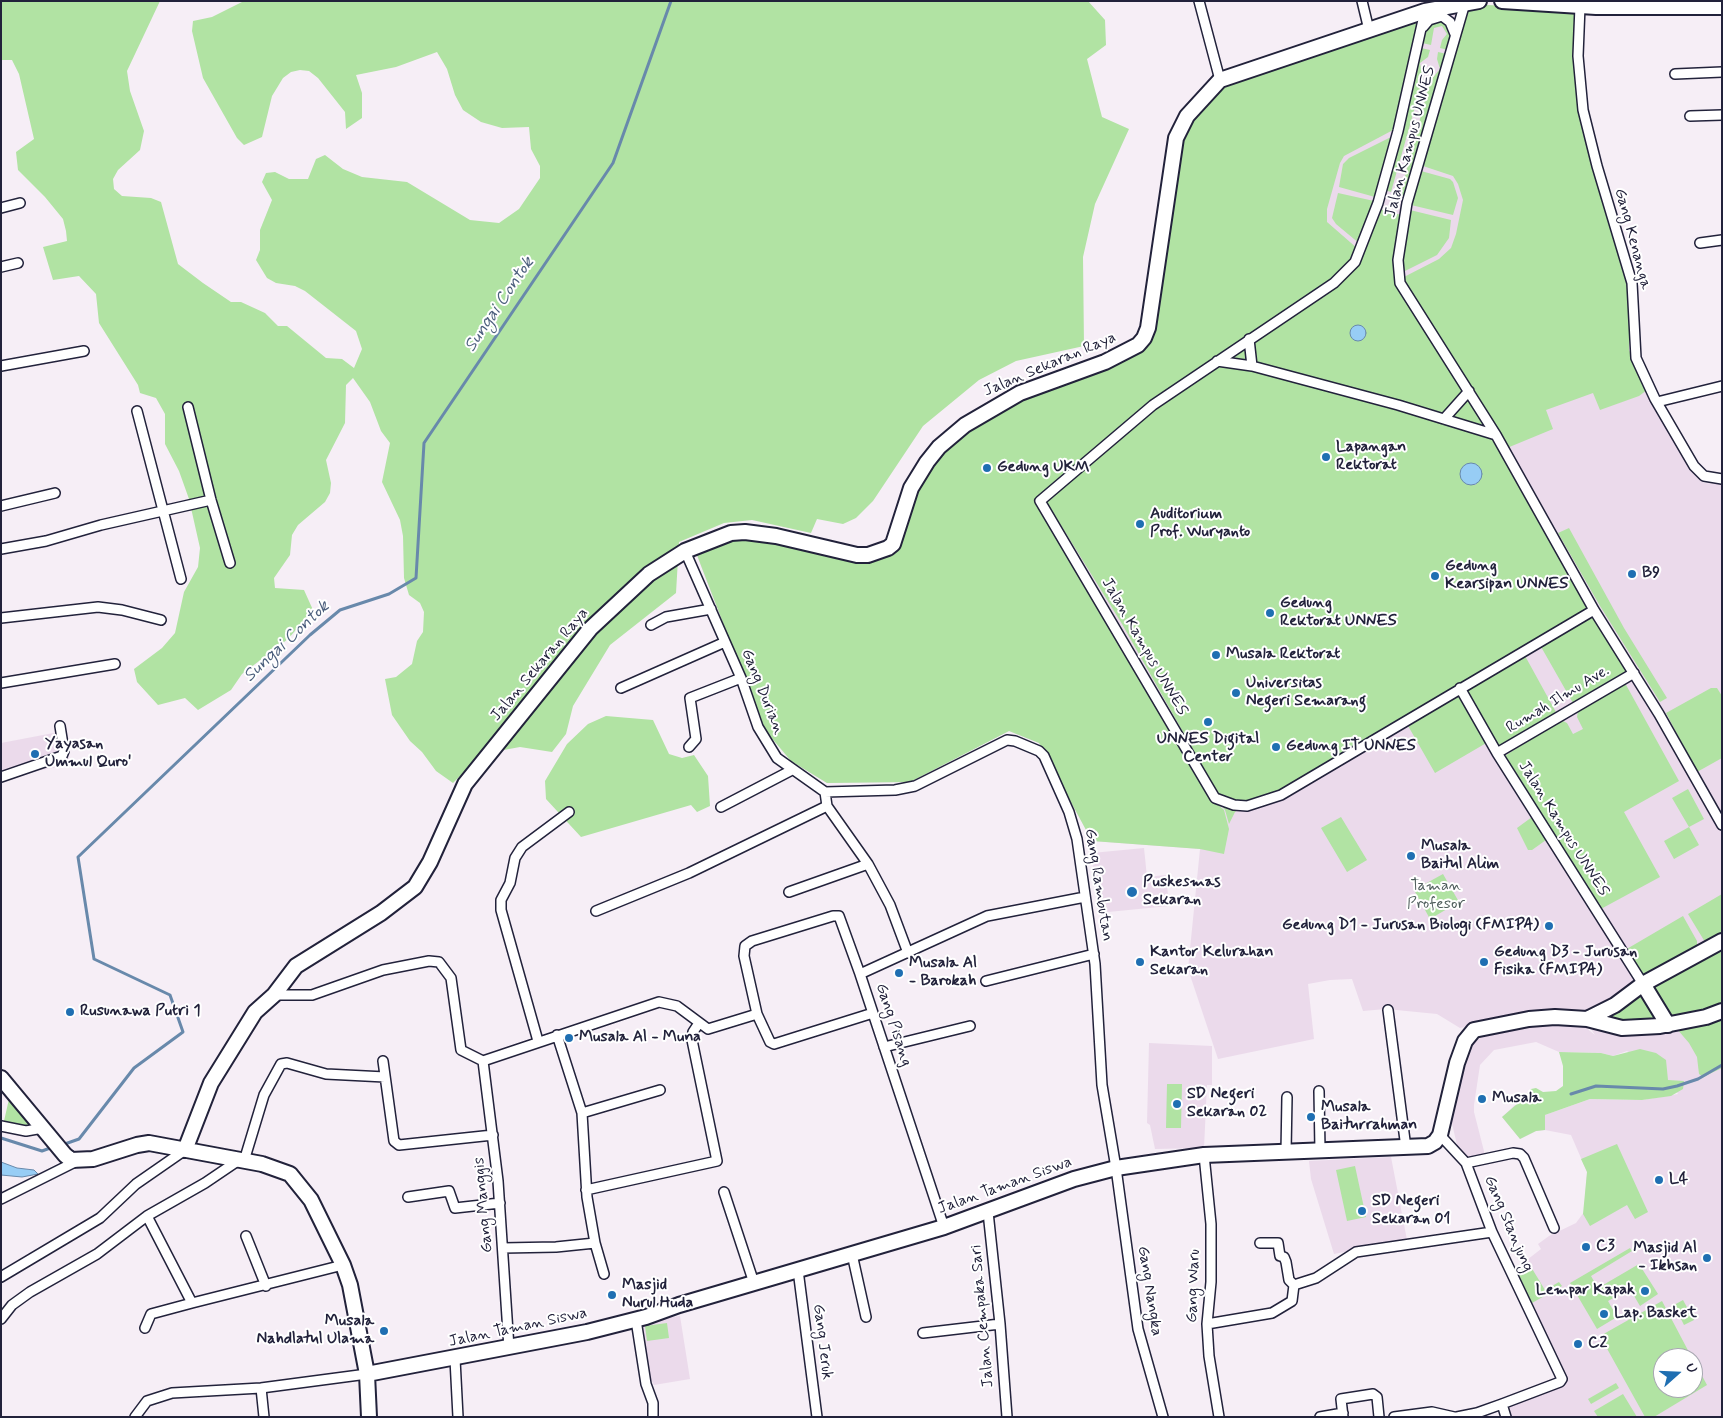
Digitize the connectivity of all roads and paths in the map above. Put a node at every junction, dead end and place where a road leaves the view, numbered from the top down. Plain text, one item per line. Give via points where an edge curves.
1 (1199, 1) edge
2 (1362, 1) edge
3 (1502, 1) edge
4 (1472, 2) edge
5 (1439, 4) edge
6 (1650, 4) edge
7 (1580, 6) junction
8 (1722, 7) edge
9 (1425, 11) junction
10 (1423, 28) junction
11 (1369, 30) junction
12 (1455, 36) junction
13 (1722, 72) edge
14 (1675, 74) dead end
15 (1220, 80) junction
16 (1722, 115) edge
17 (1690, 116) dead end
18 (20, 203) dead end
19 (1, 208) edge
20 (1722, 240) edge
21 (1700, 243) dead end
22 (18, 263) dead end
23 (1, 267) edge
24 (1249, 339) junction
25 (84, 351) dead end
26 (1217, 361) junction
27 (1, 366) edge
28 (1252, 366) junction
29 (1722, 386) edge
30 (1469, 391) junction
31 (1657, 402) junction
32 (188, 407) dead end
33 (137, 411) dead end
34 (1444, 419) junction
35 (1496, 435) junction
36 (1722, 479) edge
37 (55, 493) dead end
38 (211, 500) junction
39 (1, 506) edge
40 (163, 512) junction
41 (1, 550) edge
42 (685, 551) junction
43 (230, 564) dead end
44 (181, 579) dead end
45 (711, 609) junction
46 (1594, 610) junction
47 (1, 618) edge
48 (161, 620) dead end
49 (651, 625) dead end
50 (725, 642) junction
51 (115, 664) dead end
52 (1634, 673) junction
53 (741, 678) junction
54 (1, 683) edge
55 (621, 688) dead end
56 (1460, 688) junction
57 (60, 726) dead end
58 (689, 748) dead end
59 (1497, 754) junction
60 (792, 770) junction
61 (1, 777) edge
62 (825, 792) junction
63 (827, 806) junction
64 (721, 807) dead end
65 (569, 812) dead end
66 (1722, 825) edge
67 (868, 864) junction
68 (789, 892) dead end
69 (1085, 897) junction
70 (596, 912) dead end
71 (1722, 941) edge
72 (908, 953) junction
73 (1094, 954) junction
74 (860, 974) junction
75 (986, 981) dead end
76 (1643, 984) junction
77 (274, 995) junction
78 (1388, 1010) dead end
79 (873, 1013) junction
80 (1720, 1013) edge
81 (757, 1014) junction
82 (1587, 1019) junction
83 (699, 1023) junction
84 (1668, 1025) junction
85 (970, 1026) dead end
86 (557, 1035) junction
87 (538, 1041) junction
88 (884, 1047) junction
89 (483, 1060) junction
90 (383, 1061) dead end
91 (385, 1077) junction
92 (1, 1078) edge
93 (660, 1090) dead end
94 (1319, 1091) dead end
95 (1287, 1097) dead end
96 (582, 1113) junction
97 (1, 1126) edge
98 (46, 1132) junction
99 (493, 1135) junction
100 (1440, 1135) junction
101 (1406, 1148) junction
102 (185, 1150) junction
103 (1320, 1151) junction
104 (1286, 1152) junction
105 (1204, 1155) junction
106 (71, 1158) junction
107 (242, 1160) junction
108 (1466, 1163) junction
109 (1116, 1168) junction
110 (586, 1190) junction
111 (724, 1192) dead end
112 (408, 1197) dead end
113 (1, 1199) edge
114 (500, 1203) junction
115 (988, 1212) junction
116 (147, 1216) junction
117 (944, 1227) junction
118 (1554, 1228) dead end
119 (1492, 1232) junction
120 (246, 1236) dead end
121 (595, 1244) junction
122 (1260, 1244) dead end
123 (503, 1248) junction
124 (852, 1254) junction
125 (343, 1265) junction
126 (798, 1270) junction
127 (604, 1274) dead end
128 (1, 1277) edge
129 (754, 1283) junction
130 (1294, 1285) junction
131 (266, 1286) junction
132 (192, 1303) junction
133 (866, 1317) dead end
134 (1, 1319) edge
135 (636, 1320) junction
136 (1000, 1324) junction
137 (1208, 1324) junction
138 (145, 1328) dead end
139 (923, 1333) dead end
140 (509, 1348) junction
141 (455, 1358) junction
142 (367, 1374) junction
143 (260, 1388) junction
144 (1502, 1404) junction
145 (1343, 1415) edge
146 (136, 1417) edge
147 (264, 1417) edge
148 (369, 1417) edge
149 (458, 1417) edge
150 (653, 1417) edge
151 (817, 1417) edge
152 (1007, 1417) edge
153 (1163, 1417) edge
154 (1219, 1417) edge
155 (1320, 1417) edge
156 (1378, 1417) edge
157 (1394, 1417) edge
158 (1454, 1417) edge
159 (1506, 1417) edge

1 - 15 street
2 - 11 street
3 - 7 main road
4 - 5 main road
4 - 12 street, Jalan Kampus UNNES
5 - 9 main road
6 - 7 main road
6 - 8 main road
7 - 31 street, Gang Kenanga via 1578,56 1583,110 1632,283 1636,358
9 - 10 street, Jalan Kampus UNNES
9 - 11 main road
10 - 12 street via 1429,20 1442,16 1450,22
10 - 24 street, Jalan Kampus UNNES via 1378,202 1359,256 1334,283
11 - 15 main road
12 - 30 street, Jalan Kampus UNNES via 1407,204 1397,268 1403,290
13 - 14 street
15 - 42 main road, Jalan Sekaran Raya via 1187,116 1175,144 1148,328 1138,345 1105,362 1020,394 965,425 927,462 911,488 893,544 880,553 857,555 744,532 731,533
16 - 17 street
18 - 19 street
20 - 21 street
22 - 23 street
24 - 26 street, Jalan Kampus UNNES
24 - 28 street
25 - 27 street
26 - 28 street
26 - 56 street, Jalan Kampus UNNES via 1153,405 1040,501 1215,798 1247,806 1281,795
28 - 34 street
29 - 31 street
30 - 34 street
30 - 35 street, Jalan Kampus UNNES
31 - 36 street, Gang Kenanga via 1694,466 1704,476
32 - 38 street
33 - 40 street
34 - 35 street
35 - 46 street, Jalan Kampus UNNES
37 - 39 street
38 - 40 street
38 - 43 street
40 - 41 street
40 - 44 street
42 - 45 street, Gang Durian
42 - 77 main road, Jalan Sekaran Raya via 649,574 590,628 465,784 430,862 415,887 381,913 296,966
45 - 49 street via 666,617
45 - 50 street, Gang Durian
46 - 52 street, Jalan Kampus UNNES
46 - 56 street, Jalan Kampus UNNES
47 - 48 street via 98,607
50 - 53 street, Gang Durian
50 - 55 street
51 - 54 street
52 - 59 street, Rumah Ilmu Ave.
52 - 66 street, Jalan Kampus UNNES
53 - 58 street via 690,698 696,738
53 - 60 street, Gang Durian via 762,734 777,758
56 - 59 street, Jalan Kampus UNNES
57 - 61 street via 62,756
59 - 76 street, Jalan Kampus UNNES
60 - 62 street, Gang Durian
60 - 64 street
62 - 63 street
62 - 69 street, Gang Rambutan via 904,789 1005,741 1015,741 1044,756 1069,812 1077,839
63 - 67 street
63 - 70 street via 689,873
65 - 87 street via 522,847 501,900 501,910
67 - 68 street
67 - 72 street via 890,905
69 - 72 street, Gang Pisang via 987,916
69 - 73 street, Gang Rambutan
71 - 76 main road
72 - 74 street, Gang Pisang
73 - 75 street
73 - 109 street, Gang Rambutan via 1102,1085
74 - 79 street, Gang Pisang
74 - 81 street via 839,916 749,942 744,956
76 - 82 main road via 1615,1005
76 - 84 main road
77 - 89 street via 312,995 383,970 429,960 438,962 451,978 461,1050
77 - 102 main road, Jalan Sekaran Raya via 255,1012 211,1083
78 - 101 street
79 - 81 street via 774,1044
79 - 88 street, Gang Pisang
80 - 84 main road
81 - 83 street via 713,1029
82 - 84 main road via 1622,1028
82 - 100 main road via 1529,1019 1474,1030 1465,1041 1457,1064
83 - 86 street via 676,1006 659,1002
83 - 110 street via 692,1040 716,1161
85 - 88 street
86 - 87 street
86 - 96 street
87 - 89 street
88 - 117 street, Gang Pisang
89 - 99 street, Gang Manggis
90 - 91 street
91 - 99 street via 394,1141 399,1145
91 - 107 street via 326,1074 281,1064 264,1095
92 - 98 main road
93 - 96 street
94 - 103 street
95 - 104 street
96 - 110 street
97 - 98 street
98 - 106 main road
99 - 114 street, Gang Manggis
100 - 101 main road, Jalan Taman Siswa via 1428,1146
100 - 108 street, Gang Stanjung
101 - 103 main road, Jalan Taman Siswa
102 - 106 main road via 149,1143 93,1159
102 - 107 main road
102 - 128 street via 136,1184 100,1218
103 - 104 main road, Jalan Taman Siswa
104 - 105 main road, Jalan Taman Siswa
105 - 109 main road, Jalan Taman Siswa
105 - 137 street, Gang Waru via 1211,1224
106 - 113 street
107 - 116 street
107 - 125 main road via 276,1168 290,1174 299,1183 311,1200
108 - 118 street via 1520,1154
108 - 119 street, Gang Stanjung
109 - 115 main road, Jalan Taman Siswa via 1074,1179
109 - 153 street, Gang Nangka via 1138,1328
110 - 121 street
111 - 129 street
112 - 114 street via 449,1191 455,1208
114 - 123 street, Gang Manggis
115 - 117 main road, Jalan Taman Siswa
115 - 136 street, Jalan Cempaka Sari
116 - 132 street
116 - 134 street via 97,1254 30,1292 12,1305
117 - 124 main road, Jalan Taman Siswa
119 - 130 street via 1356,1252 1316,1278
119 - 144 street, Gang Stanjung via 1562,1379
120 - 131 street
121 - 123 street
121 - 127 street
122 - 130 street via 1278,1243 1289,1280
123 - 140 street, Gang Manggis
124 - 126 main road, Jalan Taman Siswa
124 - 133 street
125 - 131 street
125 - 142 main road
126 - 129 main road, Jalan Taman Siswa
126 - 151 street, Gang Jeruk
129 - 135 main road, Jalan Taman Siswa
130 - 137 street via 1292,1301 1272,1313
131 - 132 street
132 - 138 street via 151,1314
135 - 140 main road, Jalan Taman Siswa
135 - 150 street
136 - 139 street
136 - 152 street, Jalan Cempaka Sari
137 - 154 street, Gang Waru via 1209,1356
140 - 141 main road, Jalan Taman Siswa
141 - 142 main road, Jalan Taman Siswa
141 - 149 street
142 - 143 street
142 - 148 main road
143 - 146 street via 191,1390 162,1395 146,1400
143 - 147 street
144 - 158 street
144 - 159 street
145 - 155 street
145 - 156 street via 1341,1398 1376,1395
157 - 158 street via 1432,1412

